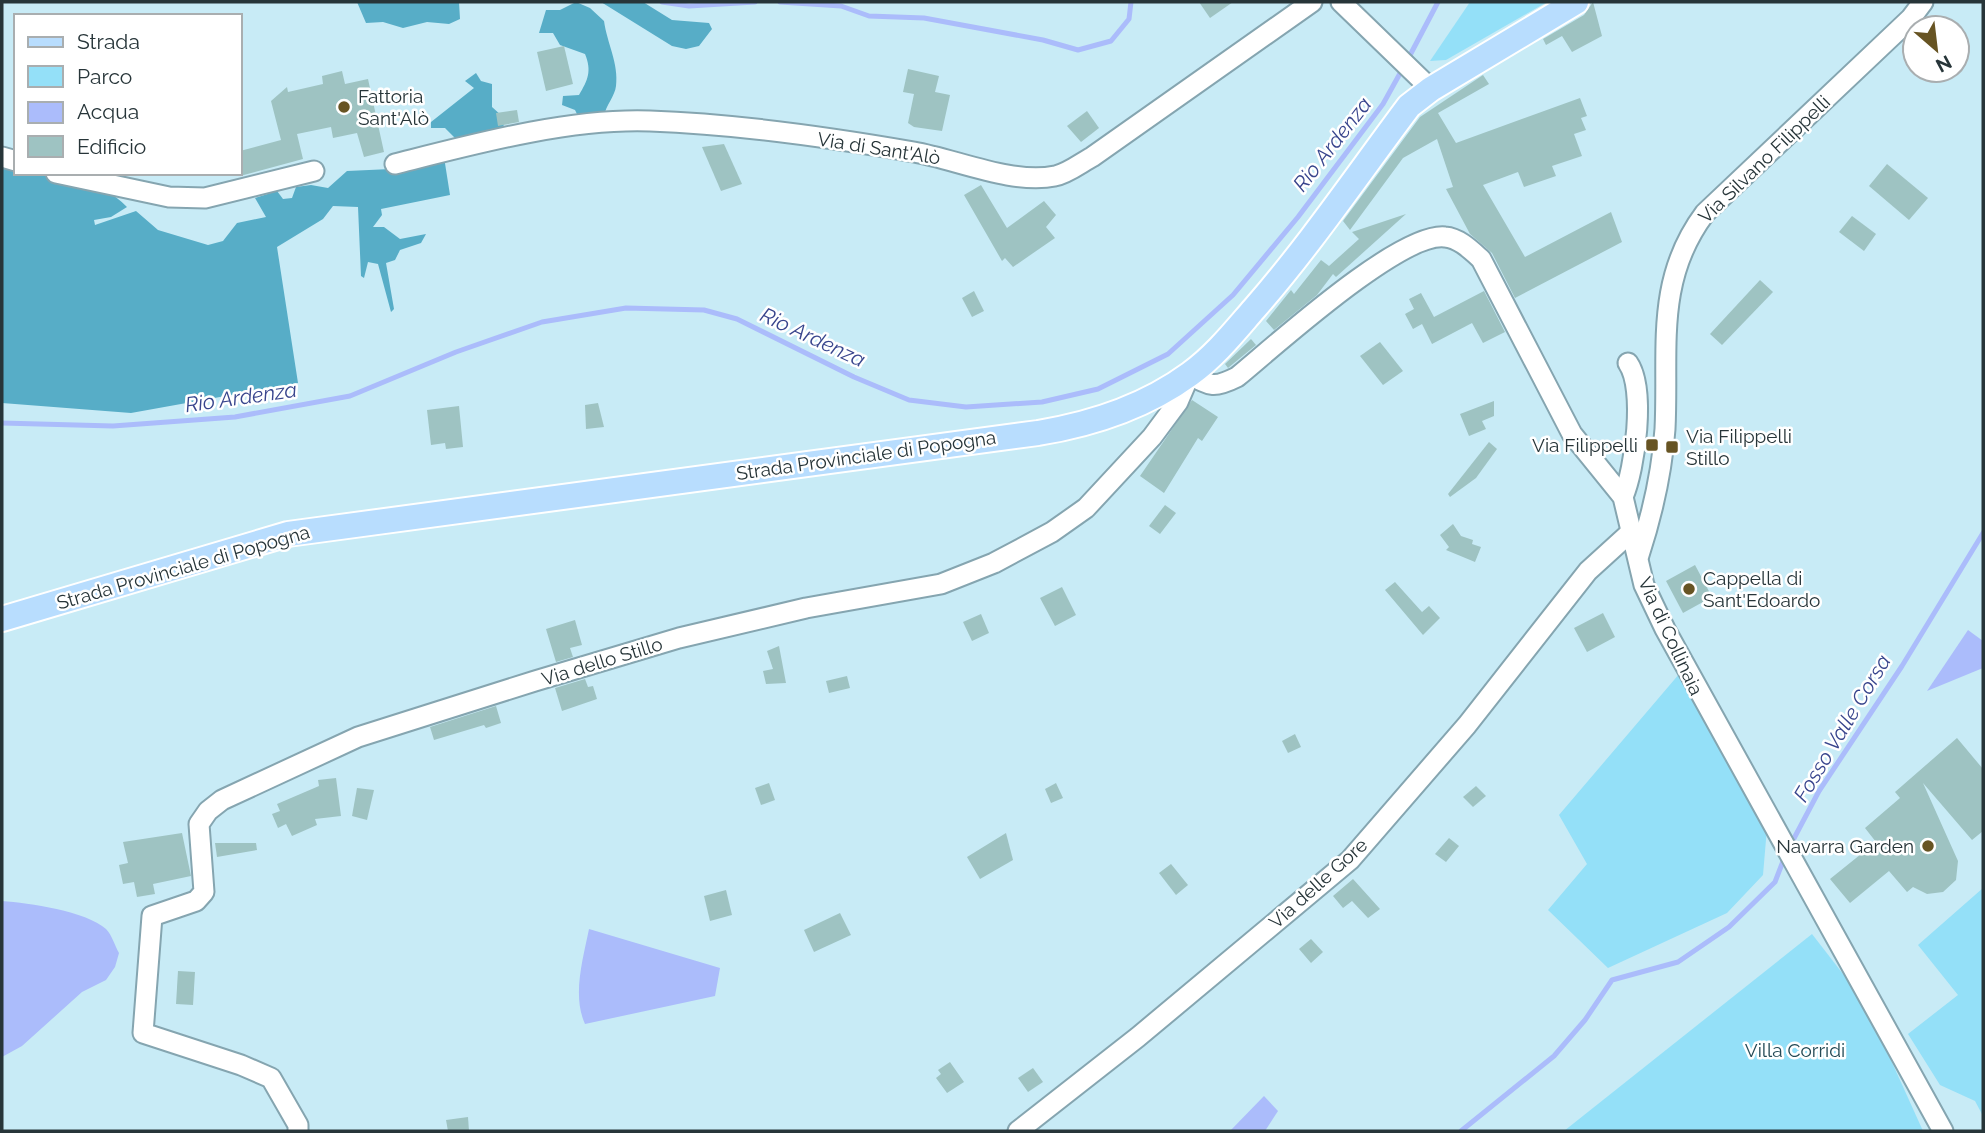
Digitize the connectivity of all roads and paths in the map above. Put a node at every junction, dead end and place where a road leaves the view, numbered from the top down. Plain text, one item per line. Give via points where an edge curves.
1 (1312, 2) edge
2 (1341, 2) edge
3 (1576, 2) edge
4 (1923, 2) edge
5 (1431, 89) junction
6 (395, 164) dead end
7 (314, 171) dead end
8 (64, 175) edge
9 (1628, 363) dead end
10 (1190, 374) junction
11 (1623, 497) junction
12 (1632, 531) junction
13 (1639, 556) junction
14 (2, 618) edge
15 (298, 1131) edge
16 (1018, 1131) edge
17 (1943, 1131) edge

1 - 6 street, Via di Sant'Alò via 1092,157 1056,176 1000,172 842,141 647,120 583,123
2 - 5 street
3 - 5 main road, Strada Provinciale di Popogna
4 - 13 street, Via Silvano Filippelli via 1705,213 1680,252 1668,298 1663,447
5 - 10 main road, Strada Provinciale di Popogna via 1409,106 1281,277 1212,356
7 - 8 street via 205,198 169,197
9 - 11 street via 1635,373 1637,396 1632,471
10 - 11 street, Via di Collinaia via 1207,385 1237,377 1396,252 1446,236 1481,259 1572,434
10 - 14 main road, Strada Provinciale di Popogna via 1141,404 1075,426 288,534
10 - 15 street, Via dello Stillo via 1178,402 1152,437 1086,508 994,563 941,584 717,629 535,681 358,737 222,800 208,811 200,824 204,892 196,901 152,916 143,1034 271,1078
11 - 12 street, Via di Collinaia
12 - 13 street, Via di Collinaia
12 - 16 street, Via delle Gore via 1588,571 1467,725 1349,860
13 - 17 street, Via di Collinaia via 1644,585 1665,629

